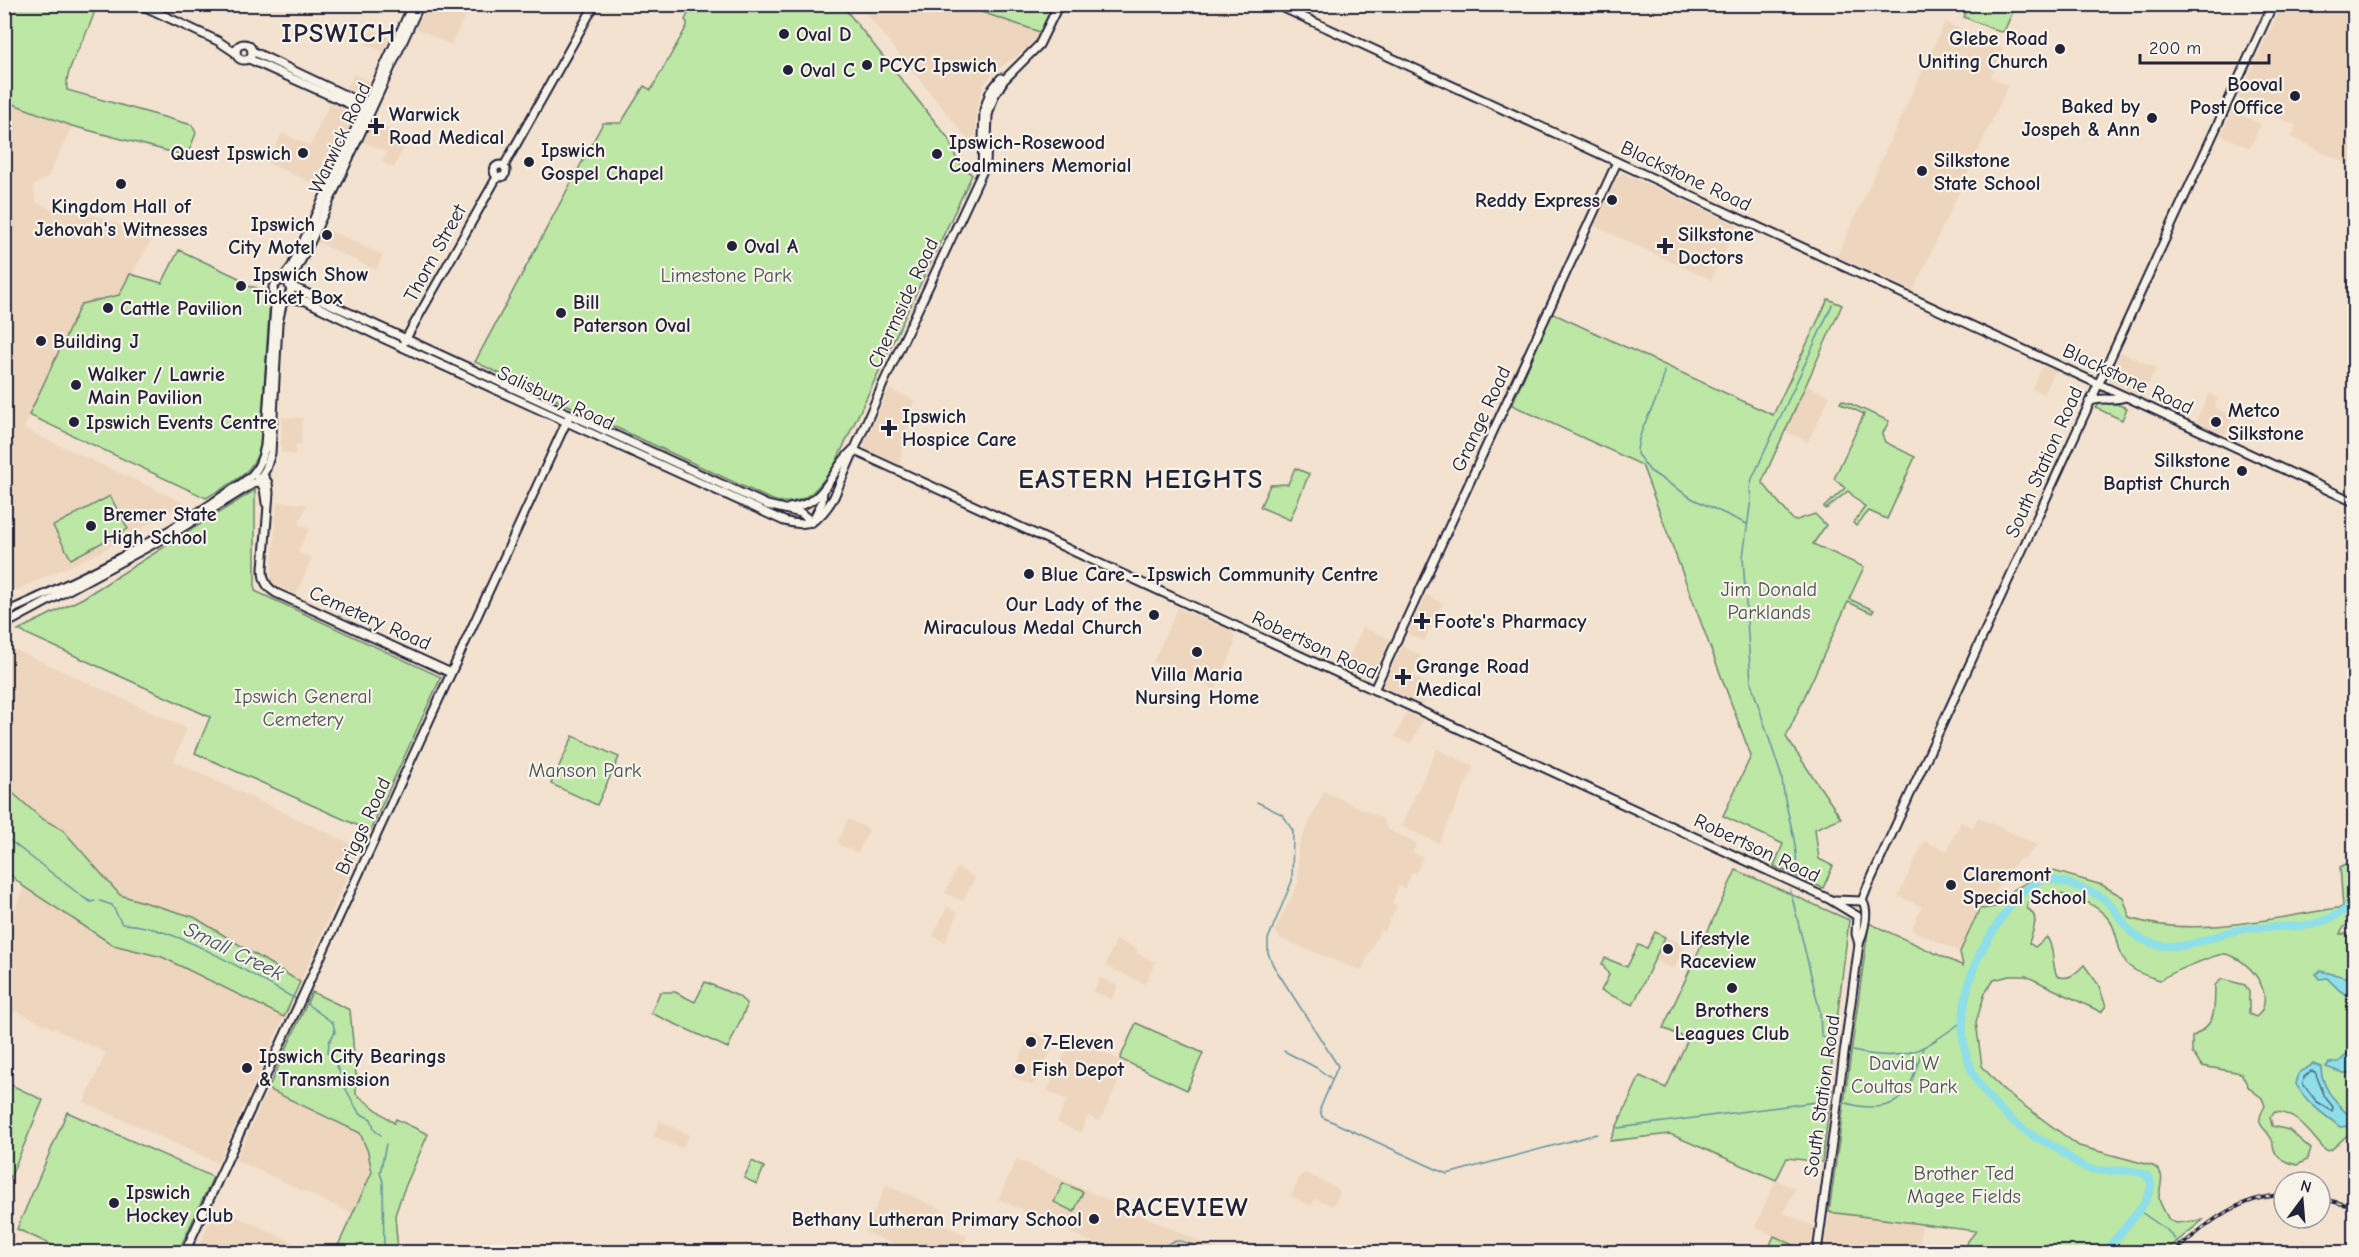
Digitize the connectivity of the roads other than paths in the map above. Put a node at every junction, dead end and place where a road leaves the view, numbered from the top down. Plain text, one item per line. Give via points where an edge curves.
1 (139, 4) edge
2 (412, 4) edge
3 (420, 4) edge
4 (595, 4) edge
5 (1059, 4) edge
6 (1275, 4) edge
7 (2273, 4) edge
8 (408, 31) junction
9 (399, 34) junction
10 (218, 41) junction
11 (240, 45) junction
12 (236, 53) junction
13 (250, 55) junction
14 (368, 109) junction
15 (1617, 162) junction
16 (282, 279) junction
17 (291, 286) junction
18 (273, 293) junction
19 (287, 299) junction
20 (404, 343) junction
21 (2097, 384) junction
22 (2124, 397) junction
23 (2089, 402) junction
24 (569, 417) junction
25 (853, 450) junction
26 (255, 472) junction
27 (261, 477) junction
28 (823, 491) junction
29 (2355, 502) edge
30 (758, 505) junction
31 (777, 508) junction
32 (812, 522) junction
33 (6, 619) edge
34 (451, 673) junction
35 (1374, 690) junction
36 (1829, 899) junction
37 (1858, 902) junction
38 (1866, 911) junction
39 (1855, 914) junction
40 (1859, 944) junction
41 (185, 1252) edge
42 (1817, 1252) edge

1 - 10 main road
2 - 9 main road, Warwick Road
3 - 8 main road, Warwick Road
4 - 20 main road, Thorn Street via 504,166 494,169 497,177
5 - 25 main road, Chermside Road via 1041,41 1002,76 988,97 983,119 982,170
6 - 15 main road, Blackstone Road
7 - 21 main road, South Station Road
8 - 9 main road
8 - 14 main road, Warwick Road
9 - 14 main road, Warwick Road
10 - 11 main road
10 - 12 main road
11 - 12 main road
11 - 13 main road via 248,45
12 - 13 main road via 241,59
13 - 14 main road
14 - 16 main road, Warwick Road via 292,266
14 - 17 main road, Warwick Road
15 - 21 main road, Blackstone Road
15 - 35 main road, Grange Road
16 - 17 main road
16 - 18 main road via 274,284
17 - 19 main road
17 - 20 main road, Salisbury Road
18 - 19 main road
18 - 26 main road via 265,446
19 - 20 main road, Salisbury Road via 306,301
19 - 27 main road via 278,323 271,453
20 - 24 main road, Salisbury Road
21 - 22 main road, Blackstone Road
21 - 23 main road, South Station Road
22 - 23 main road
22 - 29 main road, Blackstone Road
23 - 37 main road, South Station Road
24 - 30 main road, Salisbury Road
24 - 34 main road, Briggs Road
25 - 28 main road, Chermside Road
25 - 32 main road, Chermside Road via 834,497 824,513
25 - 35 main road, Robertson Road
26 - 27 main road
26 - 33 main road via 142,546
27 - 33 main road via 172,534
27 - 34 main road, Cemetery Road via 267,507 263,575 268,587
28 - 31 main road via 803,505
28 - 32 main road, Chermside Road
30 - 31 main road, Salisbury Road
30 - 32 main road, Salisbury Road via 790,523
31 - 32 main road, Salisbury Road via 801,513
34 - 41 main road, Briggs Road
35 - 36 main road, Robertson Road
36 - 37 main road, Robertson Road
36 - 39 main road, Robertson Road
37 - 38 main road via 1866,905
37 - 39 main road, South Station Road via 1851,906
38 - 39 main road
38 - 40 main road, South Station Road
39 - 40 main road, South Station Road
40 - 42 main road, South Station Road

